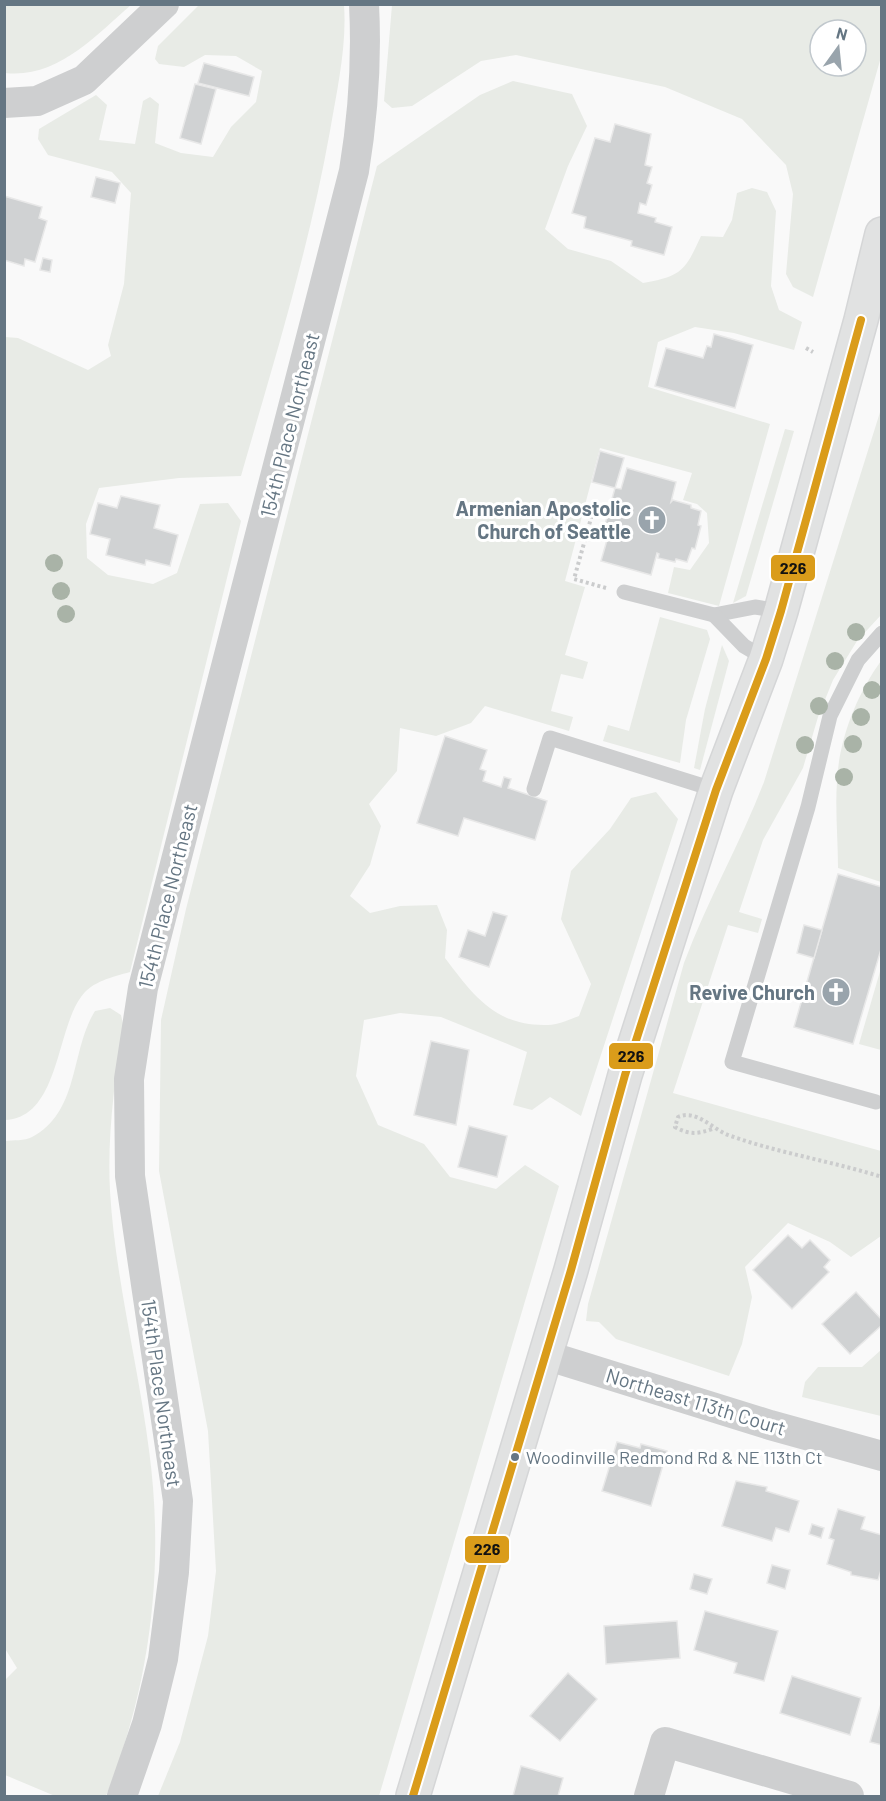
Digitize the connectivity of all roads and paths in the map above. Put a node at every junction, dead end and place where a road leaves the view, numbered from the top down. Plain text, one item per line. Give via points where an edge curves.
1 (164, 4) edge
2 (364, 4) edge
3 (4, 103) edge
4 (882, 234) edge
5 (806, 348) dead end
6 (813, 352) dead end
7 (607, 515) dead end
8 (624, 592) joint
9 (781, 611) junction
10 (714, 615) junction
11 (882, 633) edge
12 (766, 659) junction
13 (534, 789) dead end
14 (716, 790) junction
15 (876, 1102) dead end
16 (712, 1129) junction
17 (882, 1177) edge
18 (545, 1355) junction
19 (882, 1456) edge
20 (122, 1797) edge
21 (413, 1797) edge
22 (649, 1797) edge
23 (849, 1797) edge

1 - 3 street via 84,80 37,101
2 - 20 street, 154th Place Northeast via 363,100 354,171 143,988 129,1079 130,1176 178,1502 163,1659 147,1724
4 - 9 main road
5 - 6 path
7 - 8 path via 593,511 574,579
8 - 10 lane
9 - 10 lane via 755,607
9 - 12 main road
10 - 12 lane via 744,646
11 - 15 lane via 858,660 830,716 808,807 732,1062
12 - 14 main road
13 - 14 lane via 550,738
14 - 18 main road via 625,1075
16 - 16 path via 697,1116 686,1113 678,1117 675,1127 686,1133
16 - 17 path
18 - 19 street, Northeast 113th Court
18 - 21 main road
22 - 23 street via 665,1742

